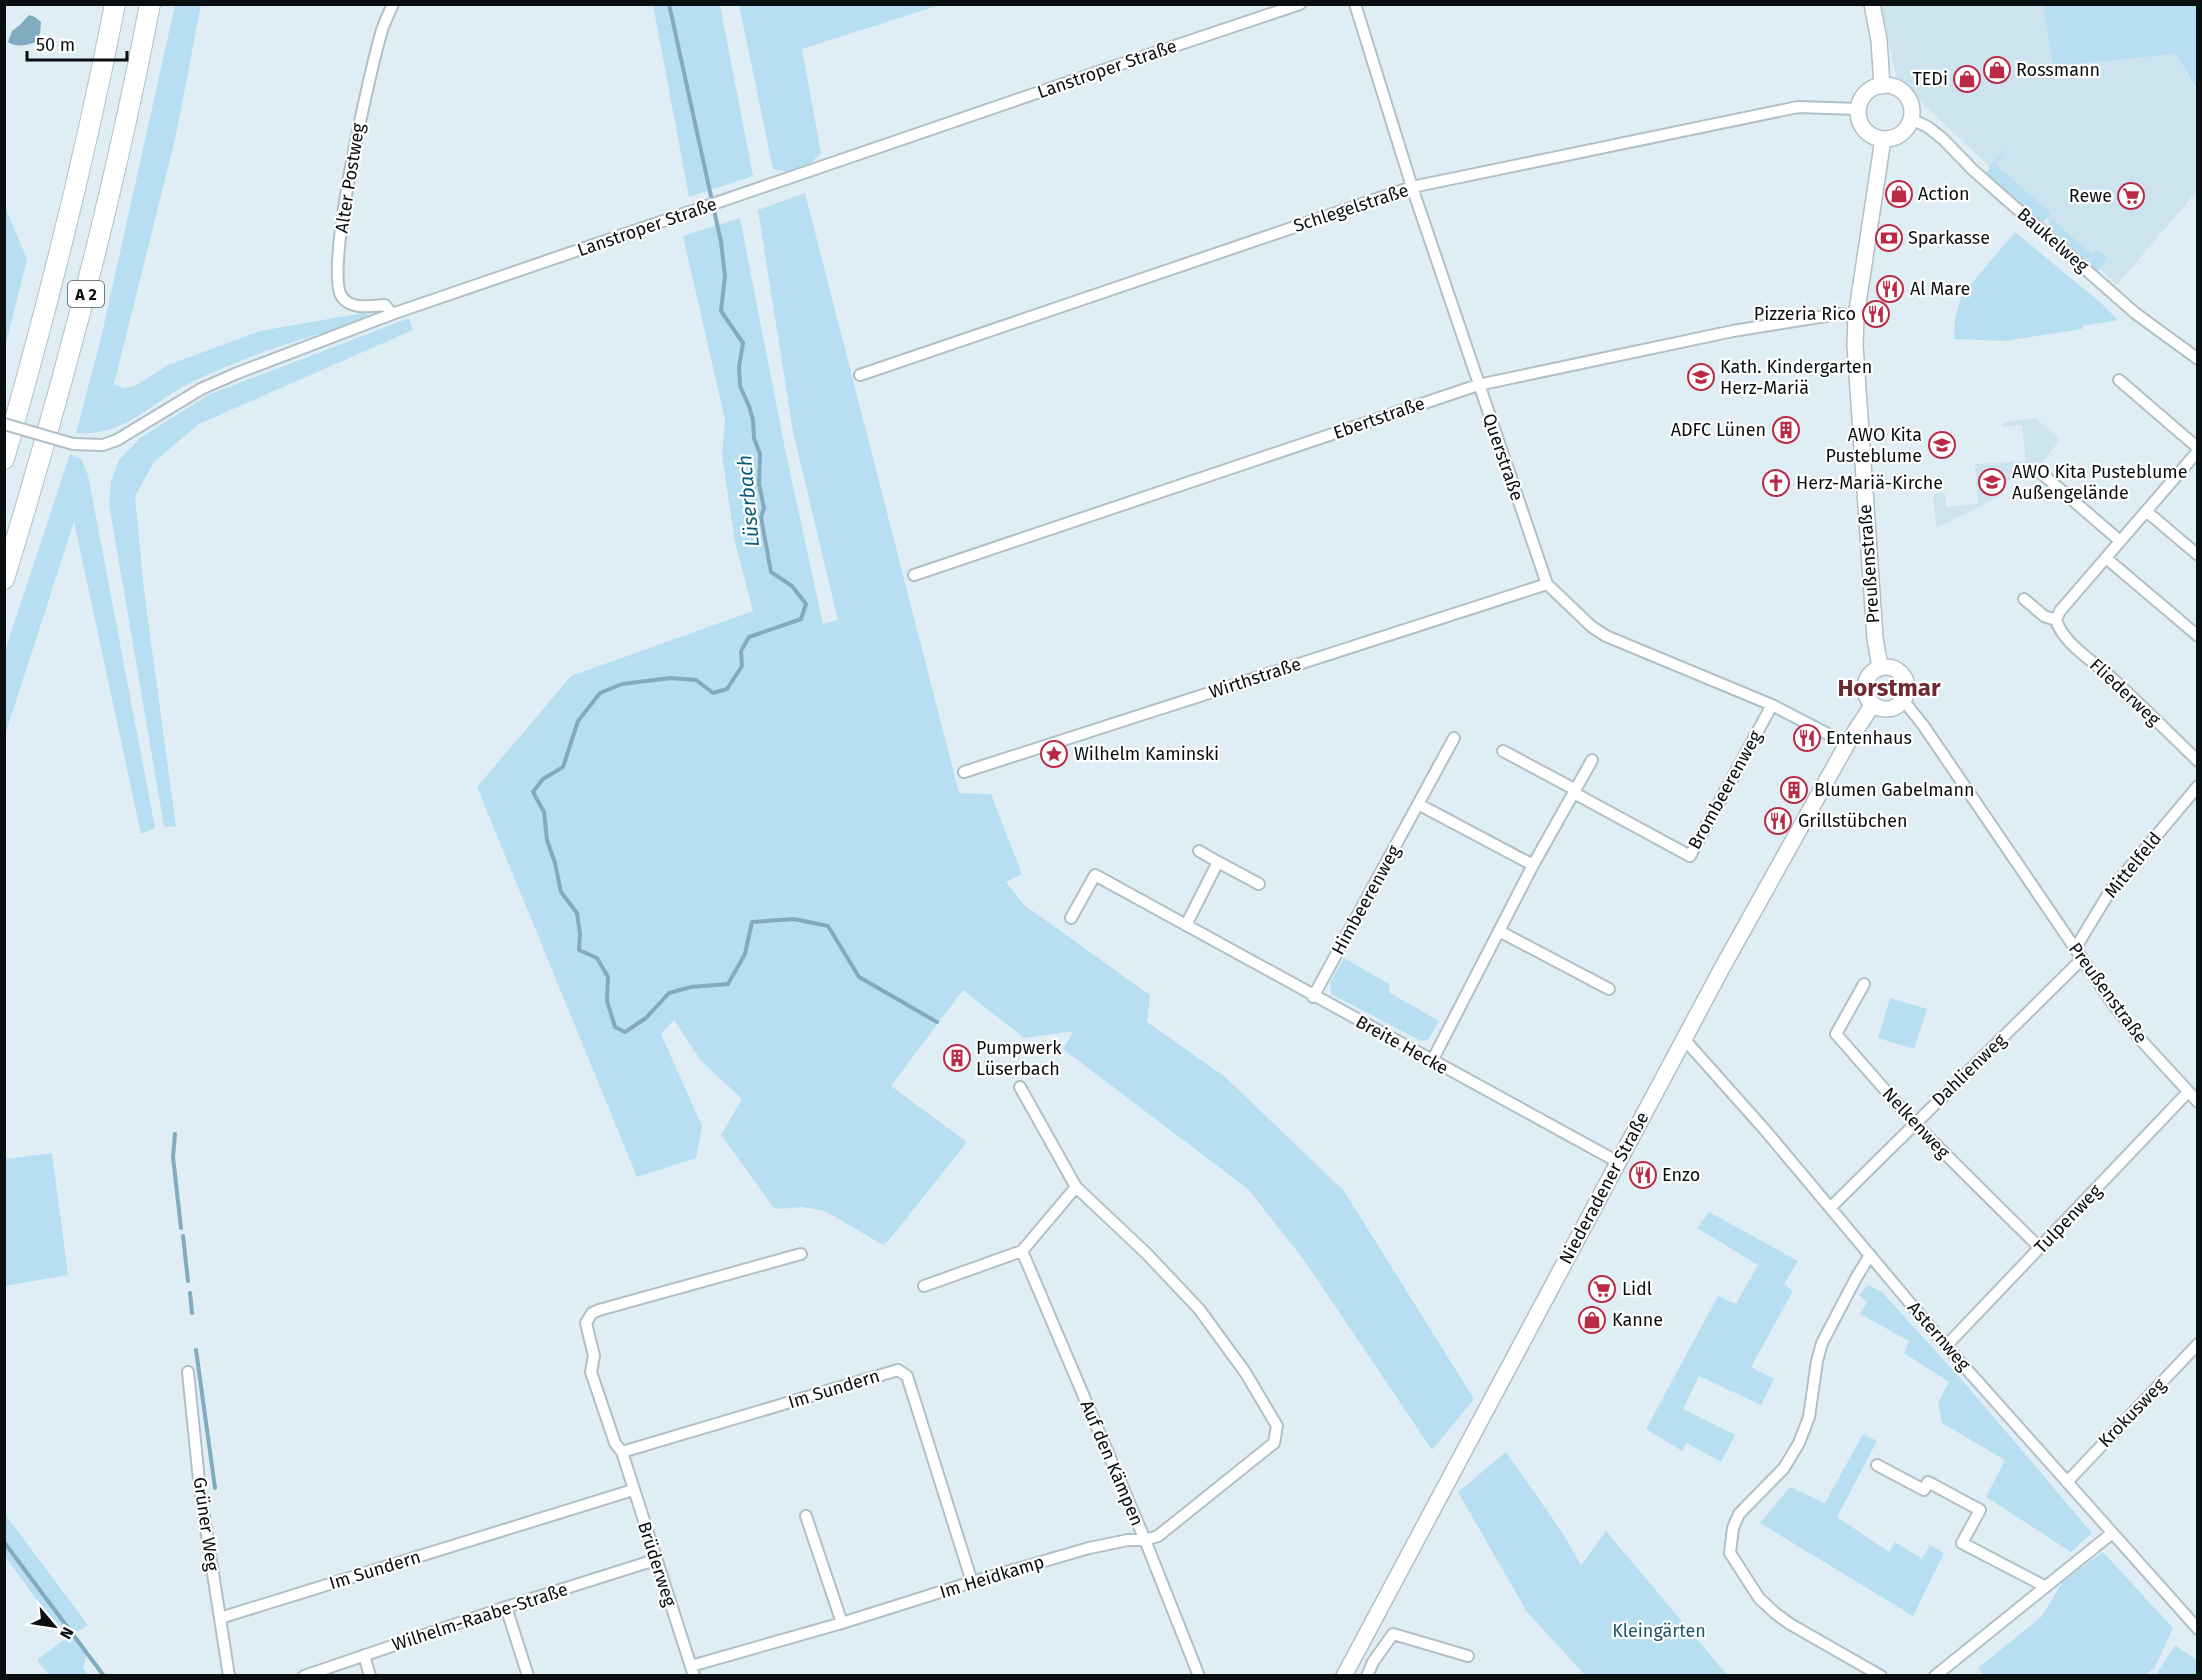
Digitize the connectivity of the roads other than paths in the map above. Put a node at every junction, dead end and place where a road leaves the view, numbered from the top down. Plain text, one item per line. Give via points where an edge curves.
1 (115, 4) edge
2 (150, 4) edge
3 (393, 4) edge
4 (1300, 4) edge
5 (1355, 4) edge
6 (1872, 4) edge
7 (1882, 86) junction
8 (1858, 109) junction
9 (1911, 119) junction
10 (1882, 139) junction
11 (1412, 187) junction
12 (393, 314) junction
13 (1856, 317) junction
14 (2198, 358) edge
15 (860, 375) dead end
16 (2119, 380) dead end
17 (1478, 385) junction
18 (4, 424) edge
19 (2196, 455) edge
20 (4, 459) edge
21 (2040, 472) dead end
22 (2146, 511) junction
23 (2120, 541) junction
24 (2198, 555) edge
25 (2106, 558) junction
26 (914, 575) dead end
27 (4, 579) edge
28 (1547, 585) junction
29 (2024, 599) dead end
30 (2056, 620) junction
31 (2198, 636) edge
32 (1881, 667) junction
33 (1903, 700) junction
34 (1873, 704) junction
35 (1772, 705) junction
36 (1454, 738) dead end
37 (1847, 744) junction
38 (1503, 751) dead end
39 (1592, 760) dead end
40 (2198, 761) edge
41 (964, 772) dead end
42 (2198, 786) edge
43 (1575, 791) junction
44 (1419, 804) junction
45 (1199, 852) dead end
46 (1218, 862) junction
47 (1533, 865) junction
48 (1259, 884) dead end
49 (1071, 918) dead end
50 (1186, 925) junction
51 (1499, 931) junction
52 (2075, 949) junction
53 (2082, 959) junction
54 (1864, 984) dead end
55 (1609, 989) dead end
56 (1313, 997) junction
57 (1684, 1040) junction
58 (1432, 1061) junction
59 (1020, 1087) dead end
60 (2188, 1092) junction
61 (2198, 1102) edge
62 (1915, 1124) junction
63 (1618, 1162) junction
64 (1076, 1187) junction
65 (1831, 1207) junction
66 (2040, 1248) junction
67 (1022, 1251) junction
68 (801, 1254) dead end
69 (1870, 1256) junction
70 (924, 1286) dead end
71 (2198, 1344) edge
72 (1946, 1346) junction
73 (188, 1372) dead end
74 (622, 1452) junction
75 (1877, 1465) dead end
76 (2067, 1482) junction
77 (633, 1490) junction
78 (806, 1516) dead end
79 (2111, 1534) junction
80 (1145, 1540) junction
81 (656, 1560) junction
82 (972, 1582) junction
83 (2046, 1587) junction
84 (506, 1607) junction
85 (220, 1618) junction
86 (842, 1623) junction
87 (2198, 1629) edge
88 (364, 1655) junction
89 (1468, 1656) dead end
90 (693, 1671) edge
91 (229, 1676) edge
92 (304, 1676) edge
93 (370, 1676) edge
94 (528, 1676) edge
95 (1199, 1676) edge
96 (1344, 1676) edge
97 (1367, 1676) edge
98 (1881, 1676) edge
99 (1935, 1676) edge

1 - 20 highway, A 2 via 66,231
2 - 27 highway, A 2 via 92,267
3 - 12 street, Alter Postweg via 382,27 360,116 347,186 337,288 343,299 355,306 385,305
4 - 12 street, Lanstroper Straße
5 - 11 street, Querstraße
6 - 7 street
7 - 8 street via 1866,93
7 - 9 street via 1899,89 1905,95 1910,102
8 - 10 street via 1862,126
8 - 11 street, Schlegelstraße via 1798,107
9 - 10 street via 1900,134
9 - 14 street, Baukelweg via 1943,139 2135,313
10 - 13 street, Preußenstraße
11 - 15 street, Schlegelstraße
11 - 17 street, Querstraße
12 - 18 street, Lanstroper Straße, bridge via 201,389 103,445 74,444
13 - 17 street, Ebertstraße via 1839,314 1733,331
13 - 32 street, Preußenstraße via 1855,367 1875,638
16 - 19 street
17 - 26 street, Ebertstraße
17 - 28 street, Querstraße
19 - 22 street
21 - 23 street
22 - 23 street
22 - 24 street
23 - 25 street
25 - 30 street
25 - 31 street
28 - 35 street, Querstraße via 1606,636
28 - 41 street, Wirthstraße
29 - 30 street, Fliederweg via 2044,616
30 - 40 street, Fliederweg via 2073,645
32 - 33 street via 1901,673 1907,686
32 - 34 street via 1865,683
33 - 34 street via 1889,709
33 - 52 street, Preußenstraße
34 - 37 street, Niederadener Straße
35 - 37 street, Querstraße
35 - 43 street, Brombeerenweg via 1690,856
36 - 44 street, Himbeerenweg
37 - 57 street, Niederadener Straße
38 - 43 street, Brombeerenweg
39 - 43 street
42 - 52 street, Mittelfeld via 2110,891
43 - 47 street
44 - 47 street
44 - 56 street, Himbeerenweg
45 - 46 street
46 - 48 street
46 - 50 street
47 - 51 street
49 - 50 street, Breite Hecke via 1095,875
50 - 56 street, Breite Hecke
51 - 55 street
51 - 58 street
52 - 53 street, Preußenstraße
53 - 60 street, Preußenstraße via 2140,1039
53 - 62 street, Dahlienweg
54 - 62 street, Nelkenweg via 1836,1034
56 - 58 street, Breite Hecke
57 - 63 street, Niederadener Straße
57 - 65 street, Asternweg
58 - 63 street, Breite Hecke
59 - 64 street
60 - 61 street, Preußenstraße
60 - 66 street, Tulpenweg
62 - 65 street, Dahlienweg
62 - 66 street, Nelkenweg
63 - 96 street, Niederadener Straße
64 - 67 street
64 - 80 street via 1198,1309 1245,1372 1277,1426 1274,1443 1158,1536
65 - 69 street, Asternweg
66 - 72 street, Tulpenweg
67 - 70 street
67 - 80 street, Auf den Kämpen
68 - 74 street, Brüderweg via 599,1310 588,1317 594,1356 591,1372 615,1443
69 - 72 street, Asternweg
69 - 98 street via 1822,1343 1811,1410 1799,1443 1784,1468 1739,1514 1730,1553 1759,1598 1775,1613
71 - 76 street, Krokusweg
72 - 76 street, Asternweg
73 - 85 street, Grüner Weg via 200,1490
74 - 77 street, Brüderweg
74 - 82 street, Im Sundern via 898,1370 907,1376
75 - 83 street via 1924,1490 1928,1482 1980,1510 1962,1543
76 - 79 street, Asternweg
77 - 81 street, Brüderweg
77 - 85 street, Im Sundern
78 - 86 street
79 - 83 street
79 - 87 street, Asternweg
80 - 82 street, Im Heidkamp via 1089,1548
80 - 95 street, Auf den Kämpen
81 - 84 street, Wilhelm-Raabe-Straße
81 - 90 street, Brüderweg
82 - 86 street, Im Heidkamp
83 - 99 street
84 - 88 street, Wilhelm-Raabe-Straße
84 - 94 street
85 - 91 street, Grüner Weg
86 - 90 street, Im Heidkamp
88 - 92 street, Wilhelm-Raabe-Straße
88 - 93 street
89 - 97 street via 1393,1634

